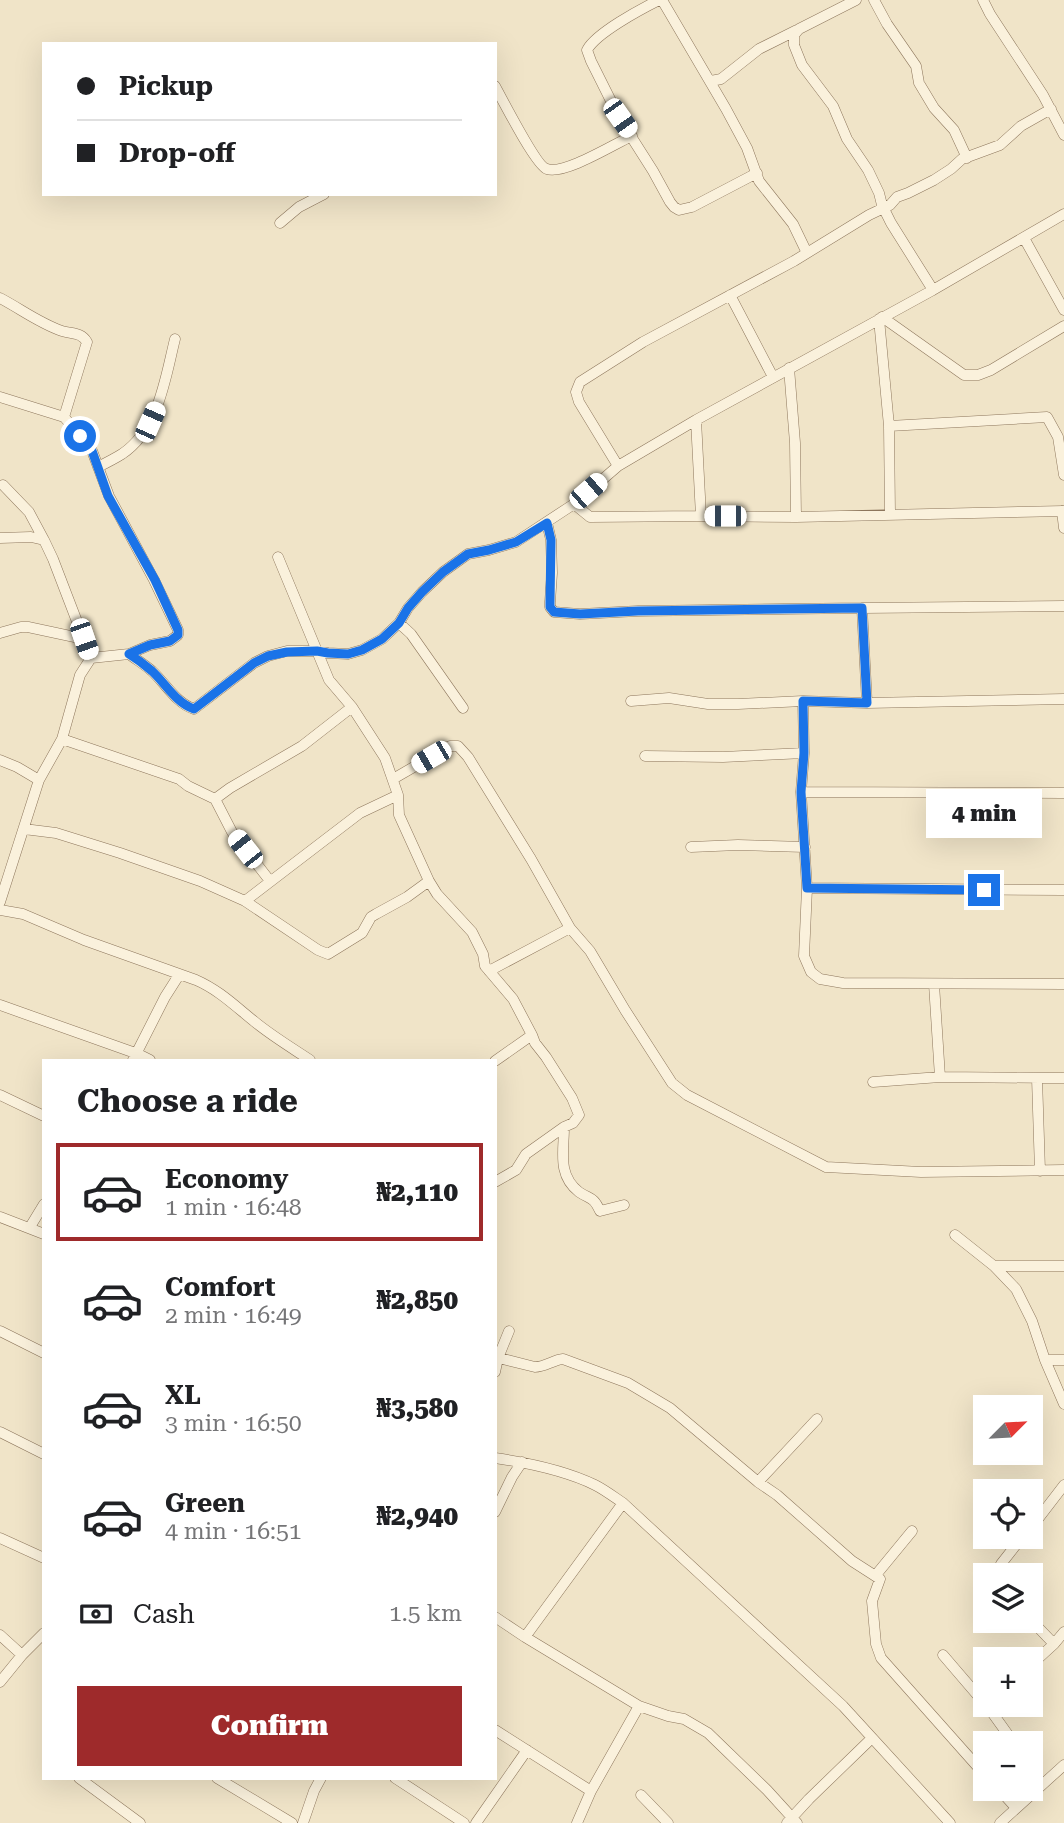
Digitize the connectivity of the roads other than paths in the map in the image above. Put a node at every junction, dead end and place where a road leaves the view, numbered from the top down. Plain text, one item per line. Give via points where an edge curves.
1 (661, 0) edge
2 (856, 0) edge
3 (874, 0) edge
4 (983, 0) edge
5 (799, 29) junction
6 (711, 82) junction
7 (500, 105) edge
8 (1051, 109) junction
9 (1064, 135) edge
10 (632, 136) junction
11 (967, 158) junction
12 (757, 173) junction
13 (320, 196) edge
14 (884, 208) junction
15 (1064, 214) edge
16 (280, 223) dead end
17 (1024, 239) junction
18 (807, 253) junction
19 (933, 290) junction
20 (730, 295) junction
21 (0, 298) edge
22 (1064, 310) edge
23 (881, 318) junction
24 (1064, 326) edge
25 (175, 339) dead end
26 (789, 368) junction
27 (773, 377) junction
28 (0, 397) edge
29 (64, 417) junction
30 (696, 420) junction
31 (890, 426) junction
32 (1061, 435) edge
33 (618, 466) junction
34 (98, 467) junction
35 (1064, 475) edge
36 (3, 485) dead end
37 (573, 504) junction
38 (1063, 511) edge
39 (890, 514) junction
40 (701, 516) junction
41 (796, 517) junction
42 (547, 523) junction
43 (1064, 528) edge
44 (0, 538) edge
45 (44, 540) junction
46 (278, 557) dead end
47 (1064, 606) edge
48 (862, 608) junction
49 (399, 623) junction
50 (0, 633) edge
51 (84, 639) junction
52 (317, 651) junction
53 (129, 654) junction
54 (91, 659) junction
55 (1064, 699) edge
56 (631, 701) dead end
57 (803, 701) junction
58 (867, 703) junction
59 (352, 707) junction
60 (463, 708) dead end
61 (62, 739) junction
62 (804, 753) junction
63 (645, 755) dead end
64 (0, 760) edge
65 (393, 779) junction
66 (39, 780) junction
67 (801, 792) junction
68 (1064, 793) edge
69 (398, 795) junction
70 (215, 799) junction
71 (24, 829) junction
72 (691, 846) dead end
73 (805, 847) junction
74 (270, 881) junction
75 (429, 881) junction
76 (807, 888) junction
77 (1064, 890) edge
78 (245, 901) junction
79 (0, 902) edge
80 (0, 910) edge
81 (570, 928) junction
82 (489, 971) junction
83 (178, 975) junction
84 (933, 984) junction
85 (1064, 984) edge
86 (0, 1005) edge
87 (533, 1035) junction
88 (136, 1057) edge
89 (309, 1059) edge
90 (497, 1061) edge
91 (940, 1077) junction
92 (1037, 1078) junction
93 (1064, 1078) edge
94 (873, 1082) dead end
95 (0, 1096) edge
96 (42, 1115) edge
97 (564, 1127) junction
98 (1040, 1171) junction
99 (1064, 1171) edge
100 (497, 1181) edge
101 (624, 1205) dead end
102 (42, 1207) edge
103 (0, 1217) edge
104 (30, 1227) junction
105 (42, 1233) edge
106 (955, 1235) dead end
107 (994, 1266) junction
108 (1064, 1266) edge
109 (0, 1331) edge
110 (509, 1331) dead end
111 (42, 1352) edge
112 (497, 1357) edge
113 (1045, 1360) junction
114 (1064, 1360) edge
115 (1064, 1404) edge
116 (817, 1419) dead end
117 (0, 1432) edge
118 (42, 1453) edge
119 (497, 1458) edge
120 (522, 1462) junction
121 (758, 1482) junction
122 (1064, 1485) edge
123 (623, 1503) junction
124 (497, 1508) edge
125 (1043, 1512) edge
126 (912, 1531) dead end
127 (0, 1538) edge
128 (1013, 1549) edge
129 (42, 1557) edge
130 (1002, 1563) edge
131 (876, 1576) junction
132 (497, 1618) edge
133 (1064, 1632) edge
134 (1043, 1633) edge
135 (0, 1635) edge
136 (42, 1635) edge
137 (525, 1637) junction
138 (1054, 1644) junction
139 (1043, 1654) edge
140 (22, 1655) junction
141 (943, 1655) dead end
142 (0, 1682) edge
143 (973, 1689) edge
144 (639, 1706) junction
145 (497, 1731) edge
146 (872, 1738) junction
147 (527, 1750) junction
148 (973, 1762) edge
149 (1064, 1765) edge
150 (82, 1780) edge
151 (220, 1780) edge
152 (320, 1780) edge
153 (398, 1780) edge
154 (1043, 1783) edge
155 (591, 1791) junction
156 (641, 1795) dead end
157 (1010, 1801) edge
158 (1024, 1801) edge
159 (1016, 1808) junction
160 (792, 1821) edge
161 (140, 1823) edge
162 (292, 1823) edge
163 (303, 1823) edge
164 (464, 1823) edge
165 (476, 1823) edge
166 (577, 1823) edge
167 (668, 1823) edge
168 (949, 1823) edge
169 (1000, 1823) edge

1 - 6 street
1 - 10 street via 631,15 587,50
2 - 5 street
3 - 11 street
4 - 8 street
5 - 6 street via 759,49
5 - 14 street via 794,45 802,65 833,106
6 - 12 street
7 - 10 street via 541,167 548,170 567,168
8 - 9 street
8 - 11 street via 1000,145
10 - 12 street via 679,210
11 - 14 street
12 - 18 street
13 - 16 street
14 - 18 street
14 - 19 street
15 - 17 street
17 - 19 street
17 - 22 street
18 - 20 street
19 - 23 street
20 - 27 street
20 - 33 street via 580,382 579,402
21 - 29 street via 34,319 85,338
23 - 24 street via 964,375 991,370
23 - 26 street
23 - 31 street
25 - 34 street via 162,391 146,429 123,453
26 - 27 street
26 - 41 street
27 - 30 street
28 - 29 street
29 - 34 street via 91,448
30 - 33 street
30 - 40 street
31 - 32 street via 1047,418
31 - 39 street
32 - 35 street
33 - 37 street
34 - 53 street via 108,496 178,630 170,641
36 - 45 street via 29,512
37 - 40 street via 590,517
37 - 42 street
38 - 39 street
38 - 43 street
39 - 41 street
40 - 41 street
42 - 48 street via 550,607 554,612
42 - 49 street via 516,542 468,554 422,592
44 - 45 street
45 - 51 street
46 - 52 street
47 - 48 street
48 - 58 street
49 - 52 street via 362,650 348,654
49 - 60 street
50 - 51 street via 28,627
51 - 54 street
52 - 53 street via 268,656 194,709
52 - 59 street via 330,680
53 - 54 street
54 - 61 street via 80,675
55 - 58 street
56 - 57 street
57 - 58 street
57 - 62 street
59 - 65 street
59 - 70 street via 302,746
61 - 66 street
61 - 70 street via 179,779
62 - 63 street
62 - 67 street
64 - 66 street
65 - 69 street
65 - 81 street via 450,746 458,746
66 - 71 street
67 - 68 street
67 - 73 street
69 - 74 street via 360,813
69 - 75 street via 399,815
70 - 74 street via 232,832
71 - 78 street via 89,843
71 - 79 street
72 - 73 street
73 - 76 street
74 - 78 street
75 - 78 street via 371,917 362,933 328,954
75 - 82 street via 472,932
76 - 77 street
76 - 84 street via 804,956 820,979
80 - 83 street via 23,914
81 - 82 street
81 - 98 street via 590,951 673,1083 687,1095 814,1161 826,1167 860,1170
82 - 87 street via 509,993
83 - 88 street
83 - 89 street via 211,986
84 - 85 street
84 - 91 street
86 - 88 street
87 - 90 street
87 - 97 street via 579,1115
91 - 92 street
91 - 94 street
92 - 93 street
92 - 98 street
95 - 96 street
97 - 100 street
97 - 101 street via 562,1159 574,1187 594,1200 600,1211
98 - 99 street
102 - 104 street
103 - 104 street
104 - 105 street
106 - 107 street
107 - 108 street
107 - 113 street via 1016,1289
109 - 111 street
110 - 112 street
112 - 121 street via 535,1367 563,1359 628,1383 670,1408
113 - 114 street
113 - 115 street
116 - 121 street
117 - 118 street
119 - 120 street
120 - 123 street via 568,1474
120 - 124 street
121 - 131 street
122 - 125 street
123 - 137 street
123 - 146 street
126 - 131 street
127 - 129 street
128 - 130 street
131 - 148 street via 880,1579 873,1601 881,1658
132 - 137 street
133 - 138 street
134 - 138 street
135 - 140 street
136 - 140 street
137 - 144 street
138 - 139 street
140 - 142 street
141 - 143 street
144 - 155 street
144 - 160 street via 684,1719 708,1733
145 - 147 street
146 - 160 street
146 - 168 street
147 - 155 street
147 - 165 street
149 - 154 street
150 - 161 street
151 - 162 street
152 - 163 street
153 - 164 street
155 - 166 street
156 - 167 street
157 - 159 street
158 - 159 street
159 - 169 street

